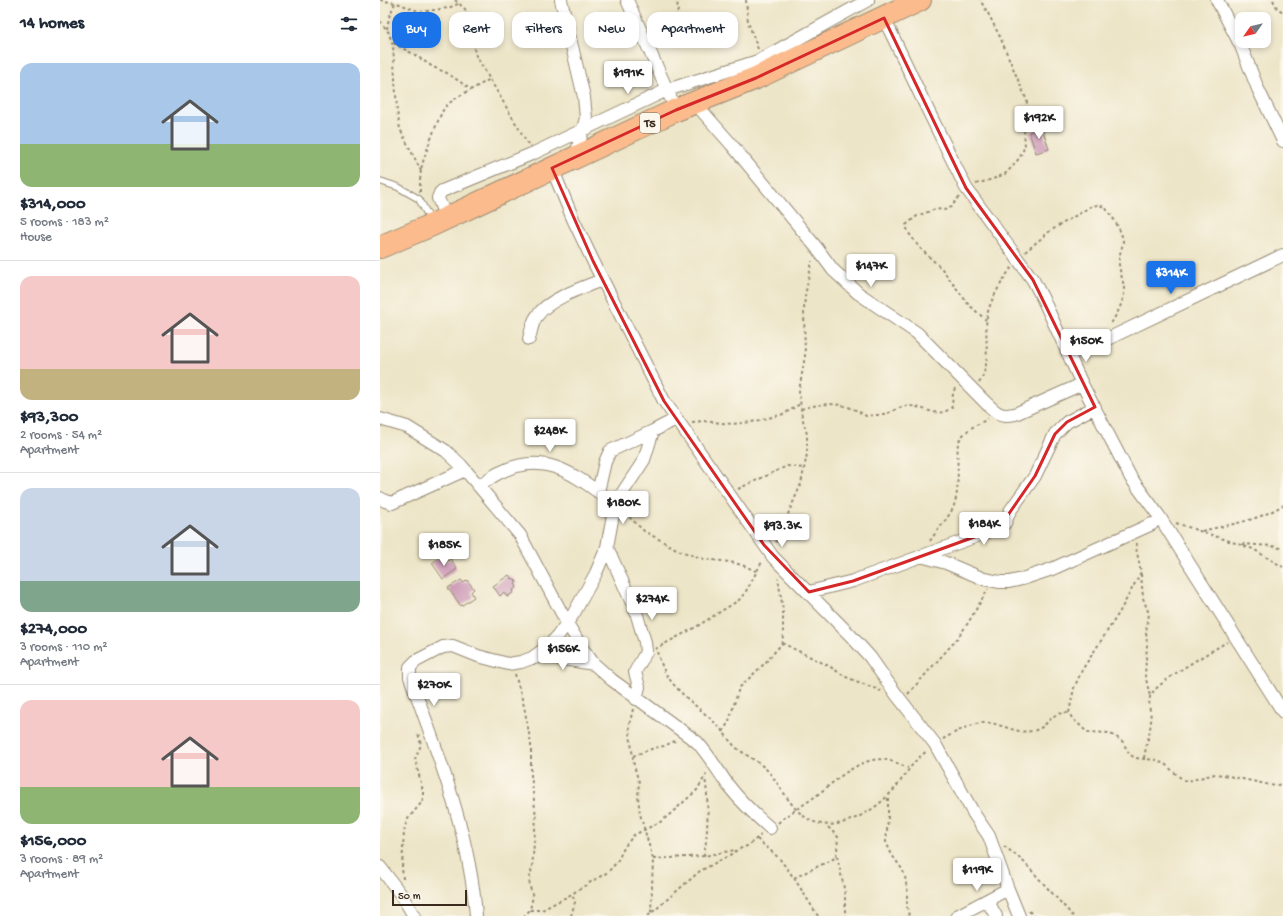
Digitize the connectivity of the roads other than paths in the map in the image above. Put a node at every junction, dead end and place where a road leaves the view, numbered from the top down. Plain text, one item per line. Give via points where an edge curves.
1 (561, 0) edge
2 (626, 0) edge
3 (868, 0) edge
4 (872, 0) edge
5 (920, 0) edge
6 (1217, 0) edge
7 (882, 19) junction
8 (667, 90) junction
9 (685, 106) junction
10 (583, 130) junction
11 (1283, 141) edge
12 (575, 158) junction
13 (552, 168) junction
14 (380, 181) edge
15 (439, 222) junction
16 (380, 247) edge
17 (1283, 255) edge
18 (602, 280) junction
19 (529, 339) dead end
20 (1068, 354) junction
21 (1082, 384) junction
22 (1095, 407) junction
23 (380, 419) edge
24 (677, 421) junction
25 (653, 431) junction
26 (465, 470) junction
27 (479, 486) junction
28 (598, 492) junction
29 (380, 498) edge
30 (615, 504) junction
31 (1156, 520) junction
32 (607, 547) junction
33 (921, 556) junction
34 (809, 592) junction
35 (567, 623) junction
36 (532, 658) junction
37 (594, 664) junction
38 (636, 699) junction
39 (1283, 712) edge
40 (770, 828) road end
41 (380, 867) edge
42 (1008, 889) junction
43 (987, 900) junction
44 (414, 916) edge
45 (476, 916) edge
46 (957, 916) edge
47 (996, 916) edge
48 (1019, 916) edge

1 - 10 street via 584,97 586,118
2 - 8 street
3 - 8 street via 758,61
4 - 7 street
5 - 7 highway, T5
6 - 11 street via 1241,46
7 - 9 highway, T5 via 756,78
7 - 20 street via 966,188 1033,280
8 - 9 street
8 - 10 street
9 - 12 highway, T5
9 - 21 street via 731,144 846,283 917,333 998,413 1004,416 1015,414
10 - 12 street
10 - 15 street via 440,193
12 - 13 highway, T5
13 - 15 highway, T5
13 - 18 street
14 - 15 lane via 398,187 419,199
15 - 16 highway, T5
17 - 20 street via 1097,344
18 - 19 street via 576,290 541,310
18 - 24 street via 655,384
20 - 21 street
21 - 22 street
22 - 31 street via 1107,435
22 - 33 street via 1062,424 1035,476 1003,525
23 - 26 street via 407,427 446,451
24 - 25 street
24 - 34 street via 771,554
25 - 28 street via 610,451 604,462
25 - 30 street via 644,460
26 - 27 street
26 - 29 street via 392,503
27 - 28 street via 515,466 540,463 572,474
27 - 35 street via 520,535
28 - 30 street
30 - 32 street
31 - 33 street via 1044,572 1009,582 992,582 946,563
31 - 39 street
32 - 35 street via 596,573
32 - 38 street via 650,651 635,672 639,687
33 - 34 street via 853,581
34 - 42 street via 865,652 935,744 989,836
35 - 36 street via 546,648
35 - 37 street
36 - 37 street via 544,656
36 - 45 street via 508,664 453,646 434,651 410,667 410,677 437,749 468,856
37 - 38 street
38 - 40 street via 688,735 704,750 743,803
41 - 44 street
42 - 43 street
42 - 48 street
43 - 46 street
43 - 47 street

